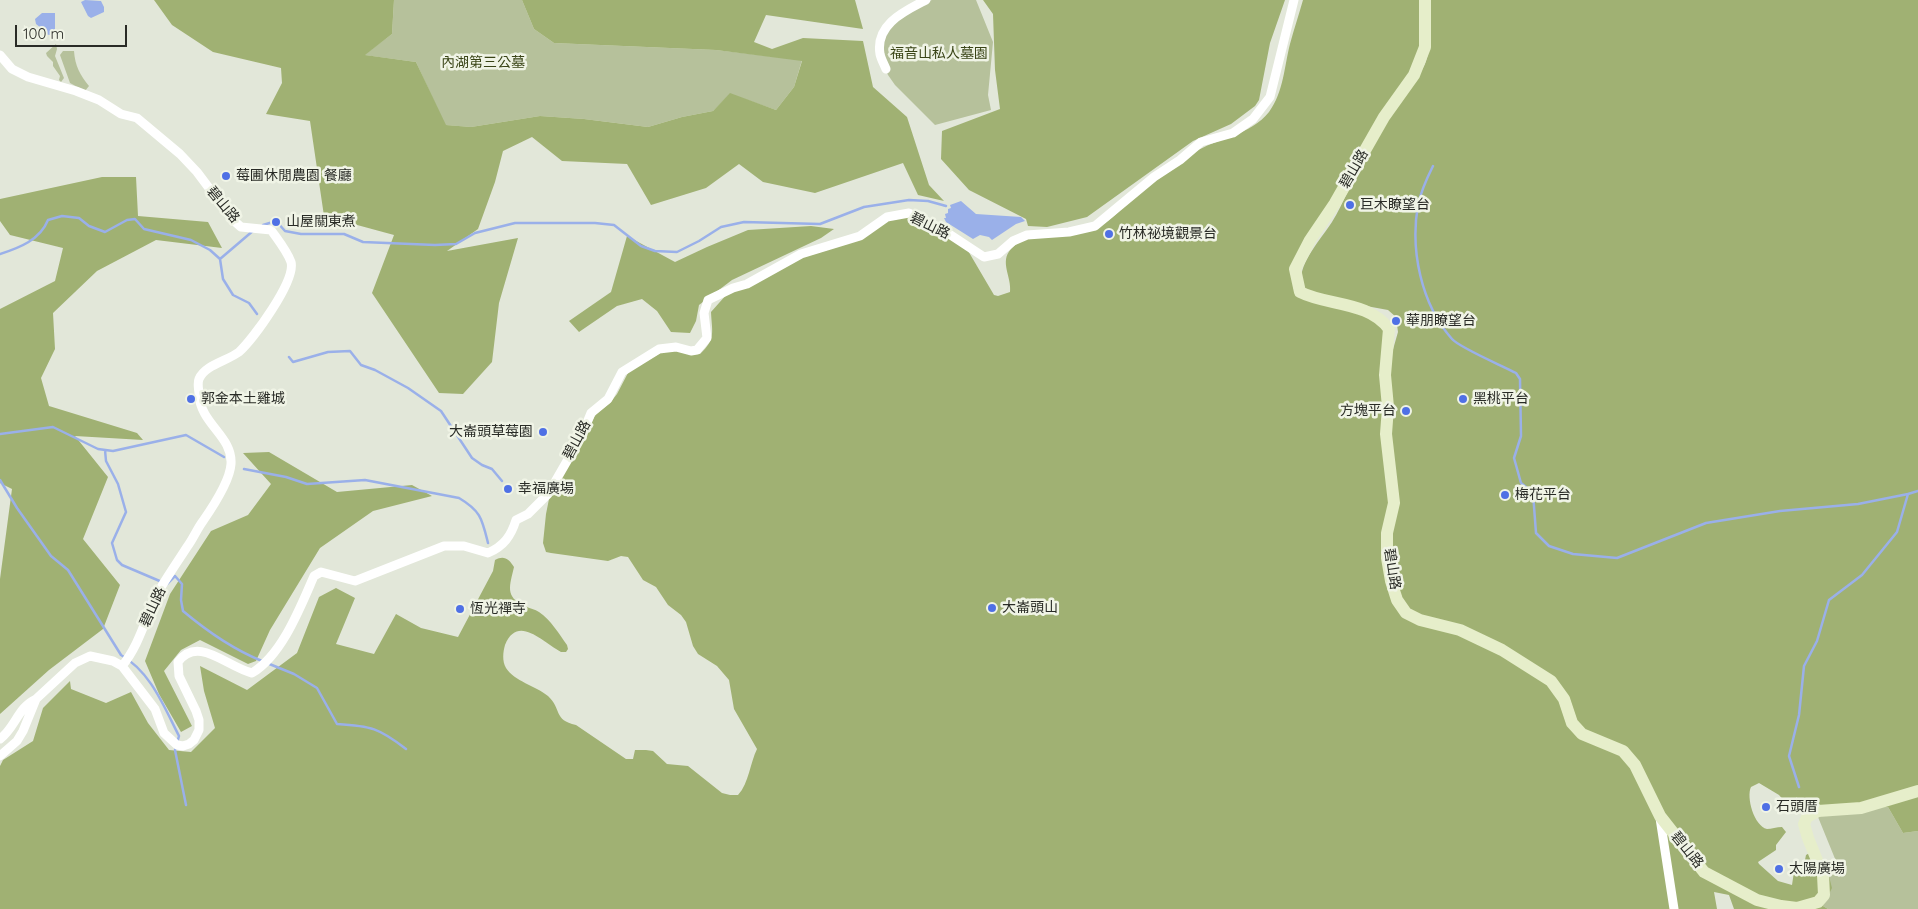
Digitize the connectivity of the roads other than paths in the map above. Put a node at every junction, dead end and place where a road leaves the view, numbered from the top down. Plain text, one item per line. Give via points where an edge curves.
1 (926, 0) edge
2 (1294, 0) edge
3 (1425, 0) edge
4 (0, 56) edge
5 (886, 69) dead end
6 (122, 666) junction
7 (36, 699) junction
8 (0, 739) edge
9 (0, 756) edge
10 (1918, 791) edge
11 (1660, 816) junction
12 (1674, 909) edge

1 - 5 street via 899,13 882,35 880,53
2 - 6 street, 碧山路 via 1270,97 1253,119 1233,133 1201,142 1099,224 1068,232 1026,235 998,254 984,258 940,228 909,213 886,217 860,236 801,254 708,300 704,313 707,338 697,350 659,349 622,372 608,399 591,413 582,435 544,498 528,514 516,520 506,541 488,554 464,546 444,546 355,581 321,572 314,576 289,630 264,666 252,673 202,651 182,655 178,662 179,676 198,720 198,730 189,744 177,745 164,733 155,709
3 - 11 street, 碧山路 via 1425,47 1414,75 1384,117 1310,240 1296,269 1300,292 1369,314 1389,328 1385,375 1386,434 1394,503 1387,533 1391,581 1397,600 1406,613 1460,630 1494,646 1551,681 1564,699 1572,723 1582,734 1623,752 1635,765
4 - 6 street, 碧山路 via 12,69 28,77 76,91 121,114 137,118 197,172 233,220 241,226 271,230 292,264 285,286 250,340 230,358 204,372 198,381 199,404 230,450 230,470 213,508 160,590 136,644
6 - 7 street via 90,656 82,659
7 - 8 street via 28,702 10,730
7 - 9 street via 23,731
10 - 11 street, 碧山路 via 1861,808 1818,811 1807,817 1804,824 1822,875 1824,895 1818,902 1797,908 1757,900 1704,872
11 - 12 street

